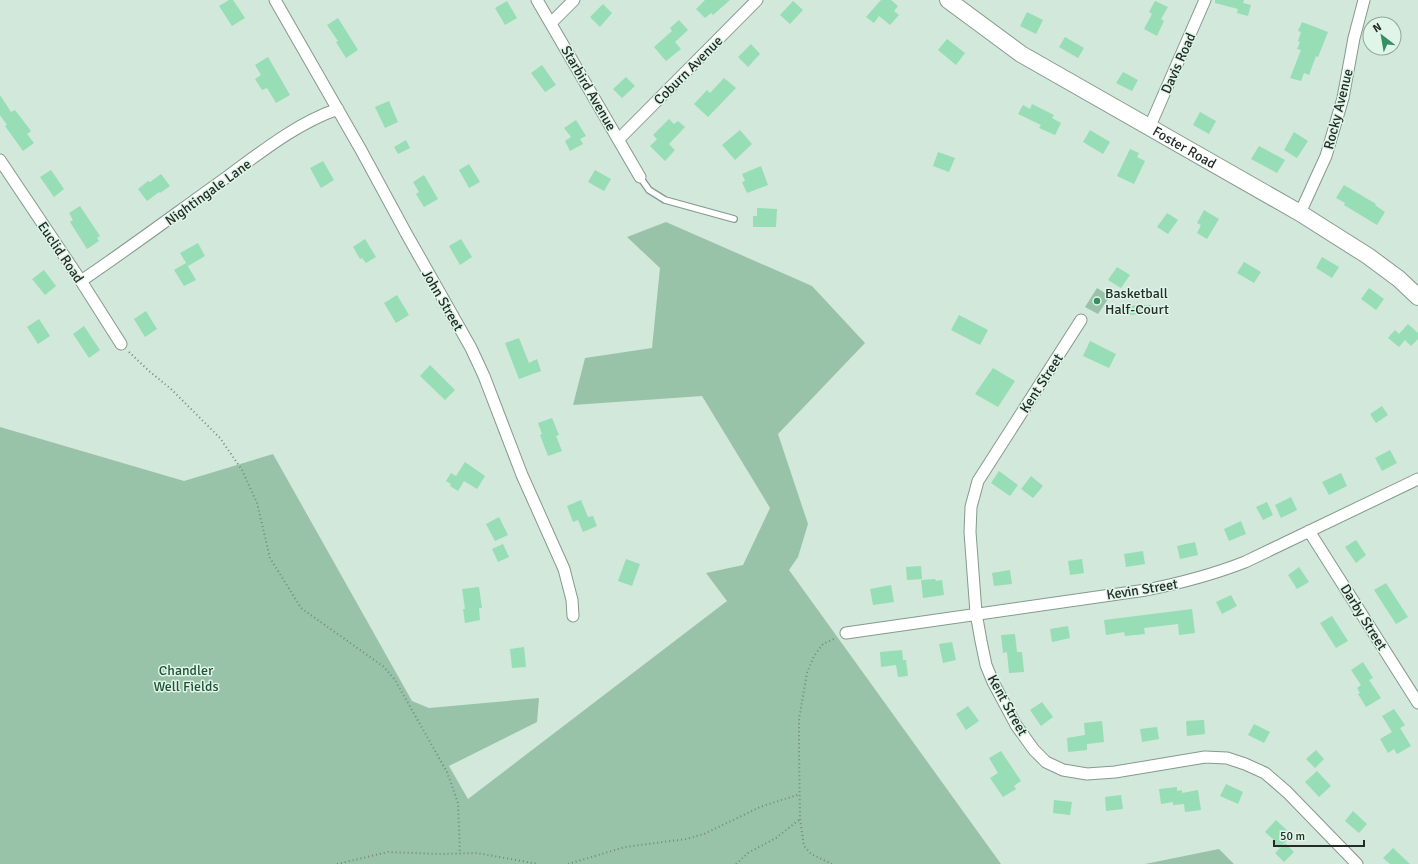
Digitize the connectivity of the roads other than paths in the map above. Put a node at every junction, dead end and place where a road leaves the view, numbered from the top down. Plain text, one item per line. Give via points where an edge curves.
1 (275, 0) edge
2 (538, 0) edge
3 (574, 0) edge
4 (757, 0) edge
5 (948, 0) edge
6 (1205, 0) edge
7 (1364, 0) edge
8 (551, 23) junction
9 (338, 109) junction
10 (1150, 126) junction
11 (619, 139) junction
12 (0, 160) edge
13 (640, 178) joint
14 (1300, 213) junction
15 (734, 219) dead end
16 (81, 281) junction
17 (1418, 297) edge
18 (1081, 320) dead end
19 (121, 344) road end
20 (1418, 479) edge
21 (1309, 531) junction
22 (976, 613) junction
23 (573, 616) dead end
24 (846, 633) road end
25 (1418, 703) edge
26 (1357, 864) edge

1 - 9 street, John Street
2 - 8 street, Starbird Avenue
3 - 8 street
4 - 11 street, Coburn Avenue
5 - 10 street, Foster Road via 1021,54
6 - 10 street, Davis Road
7 - 14 street, Rocky Avenue via 1341,106 1326,156
8 - 11 street, Starbird Avenue
9 - 16 street, Nightingale Lane via 282,138
9 - 23 street, John Street via 471,348 484,376 522,475 564,569 572,600
10 - 14 street, Foster Road
11 - 13 street, Starbird Avenue
12 - 16 street, Euclid Road
13 - 15 lane via 649,190 665,200
14 - 17 street, Foster Road via 1368,256
16 - 19 street, Euclid Road
18 - 22 street, Kent Street via 978,481 970,532
20 - 21 street, Kevin Street
21 - 22 street, Kevin Street via 1273,550 1218,573 1181,583
21 - 25 street, Darby Street
22 - 24 street, Kevin Street
22 - 26 street, Kent Street via 986,664 993,682 1016,725 1046,762 1063,770 1086,774 1115,772 1205,757 1227,758 1265,773

